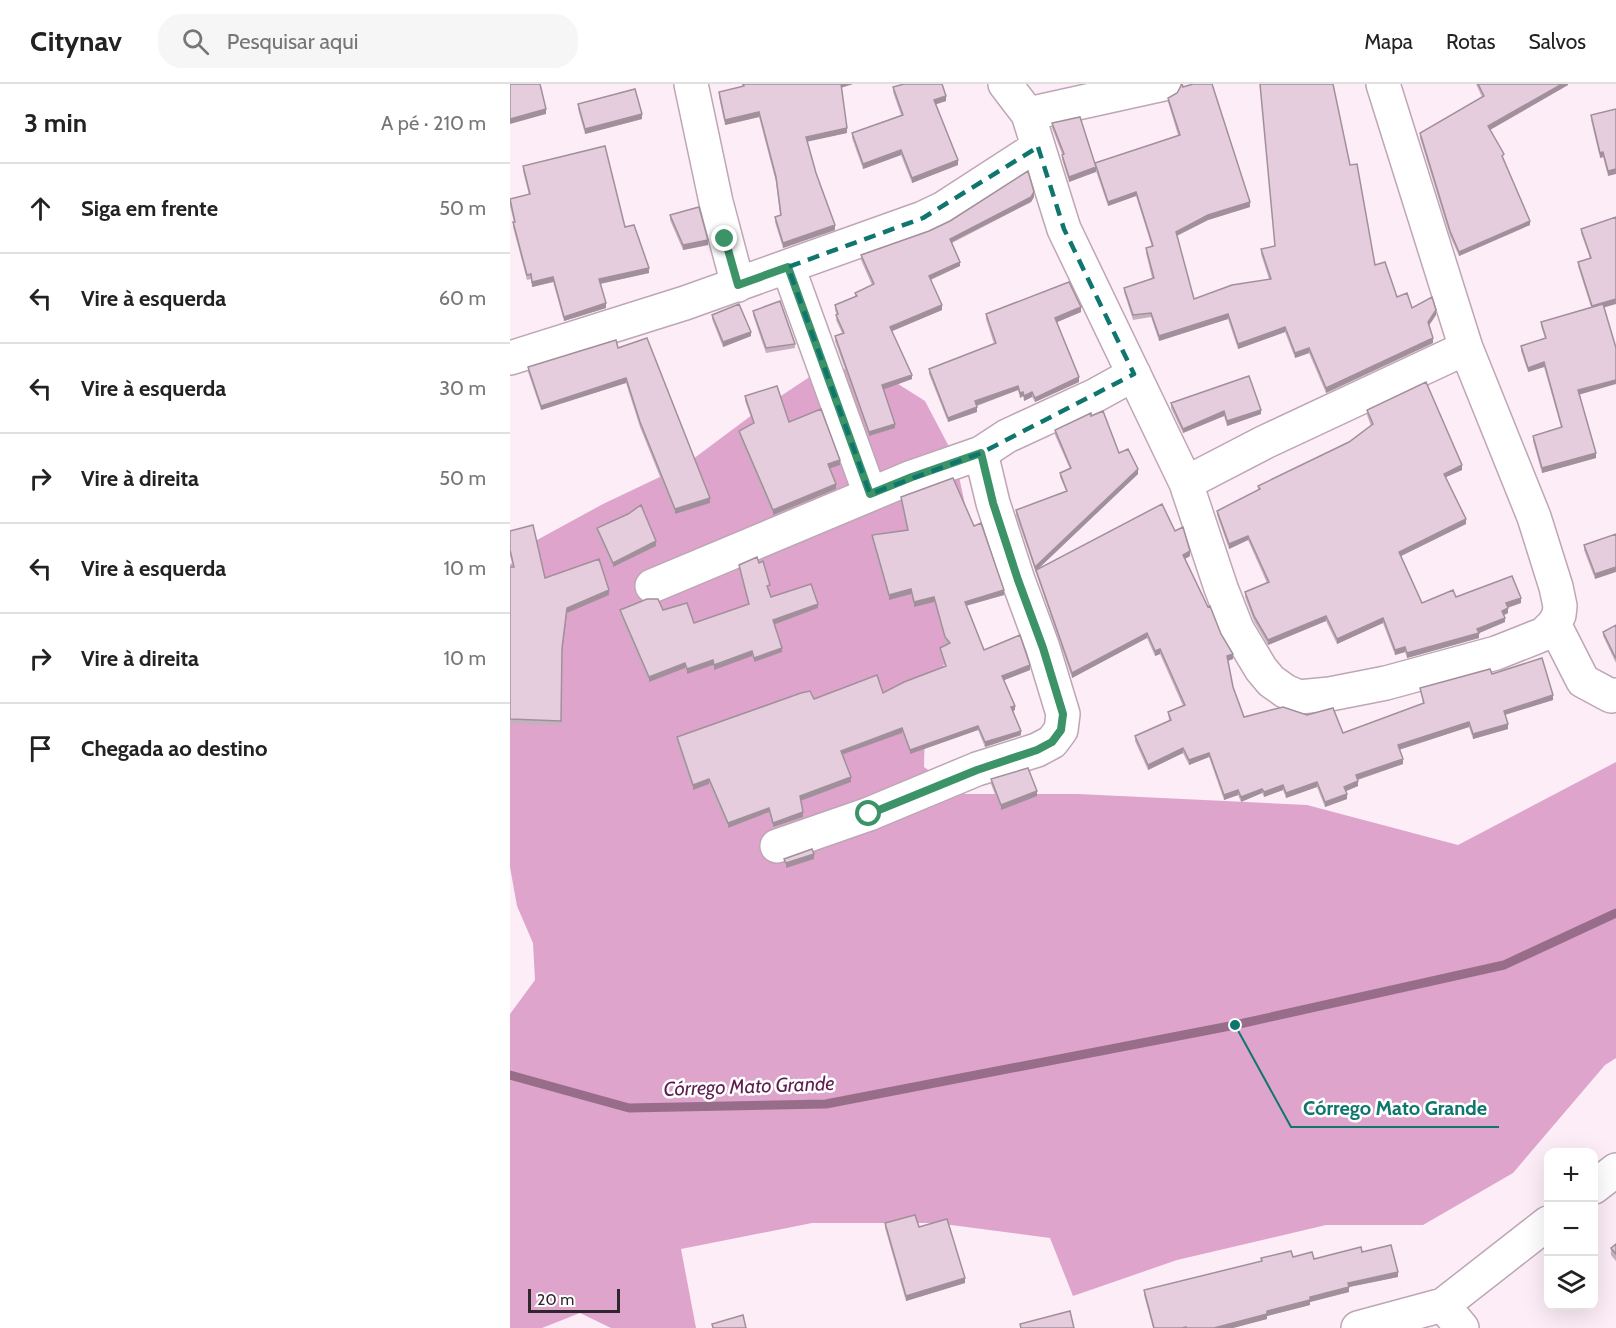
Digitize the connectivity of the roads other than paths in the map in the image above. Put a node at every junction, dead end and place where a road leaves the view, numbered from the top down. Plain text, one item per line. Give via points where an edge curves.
1 (691, 84) edge
2 (1005, 84) edge
3 (1164, 84) edge
4 (1383, 84) edge
5 (1125, 88) edge
6 (1028, 114) junction
7 (1038, 147) junction
8 (788, 267) junction
9 (738, 285) junction
10 (1466, 348) junction
11 (510, 358) edge
12 (1134, 374) junction
13 (981, 453) junction
14 (1186, 483) junction
15 (870, 494) junction
16 (652, 586) dead end
17 (1554, 624) junction
18 (1616, 695) edge
19 (777, 846) dead end
20 (1616, 1170) edge
21 (1598, 1183) edge
22 (1544, 1226) edge
23 (1453, 1317) edge
24 (1358, 1328) edge

1 - 9 street
2 - 6 street
3 - 5 street
4 - 10 street
5 - 6 street
6 - 7 street
7 - 8 street via 942,209
7 - 12 street via 1064,229
8 - 9 street
8 - 15 street
9 - 11 street
10 - 14 street
10 - 17 street via 1534,517 1560,606
12 - 13 street via 1007,436
12 - 14 street
13 - 15 street
13 - 19 street via 997,514 1063,714 1061,730 1052,742 1037,750
14 - 17 street via 1238,629 1271,681 1299,697 1386,683 1496,653 1544,634
15 - 16 street
17 - 18 street via 1583,681
20 - 21 street
22 - 23 street
23 - 24 street

